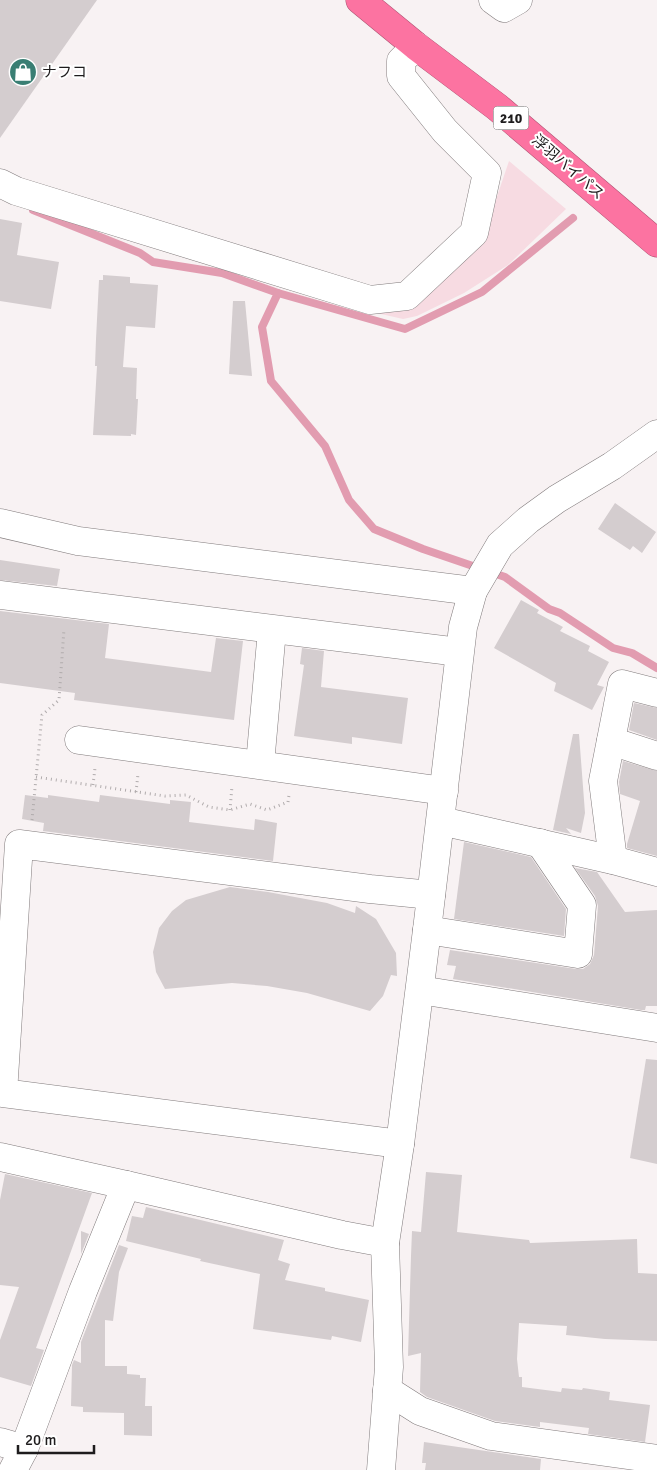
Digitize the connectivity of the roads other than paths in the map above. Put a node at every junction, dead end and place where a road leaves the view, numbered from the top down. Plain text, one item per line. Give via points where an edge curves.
1 (360, 0) edge
2 (493, 0) edge
3 (518, 0) edge
4 (416, 46) junction
5 (0, 183) edge
6 (657, 243) edge
7 (657, 434) edge
8 (0, 523) edge
9 (473, 591) junction
10 (0, 596) edge
11 (272, 630) junction
12 (459, 652) junction
13 (657, 693) edge
14 (79, 740) dead end
15 (611, 741) junction
16 (657, 756) edge
17 (260, 764) junction
18 (444, 791) junction
19 (441, 821) junction
20 (540, 844) junction
21 (6, 854) dead end
22 (613, 860) junction
23 (657, 872) edge
24 (431, 895) junction
25 (0, 930) edge
26 (427, 930) junction
27 (420, 990) junction
28 (657, 1028) edge
29 (400, 1144) junction
30 (0, 1157) edge
31 (126, 1185) junction
32 (385, 1243) junction
33 (387, 1390) junction
34 (12, 1454) edge
35 (657, 1458) edge
36 (381, 1470) edge

1 - 4 highway, 浮羽バイパス / 210
2 - 3 street via 504,8
4 - 5 street via 401,61 401,76 445,131 487,174 474,233 406,296 370,300 16,191
4 - 6 highway, 浮羽バイパス / 210 via 498,107
7 - 9 street via 535,515 500,545
8 - 9 street via 78,541
9 - 12 street
10 - 11 street
11 - 12 street
11 - 17 street
12 - 18 street
13 - 15 street via 622,684
14 - 17 street
15 - 16 street
15 - 22 street via 603,781
17 - 18 street
18 - 19 street
19 - 20 street
19 - 24 street
20 - 22 street
20 - 26 street via 582,905 578,954
21 - 25 street
22 - 23 street
24 - 26 street
24 - 29 street via 19,844 3,1093
26 - 27 street
27 - 28 street
27 - 29 street
29 - 32 street
30 - 31 street
31 - 32 street
31 - 34 street via 60,1355
32 - 33 street
33 - 35 street via 420,1410 491,1436
33 - 36 street

